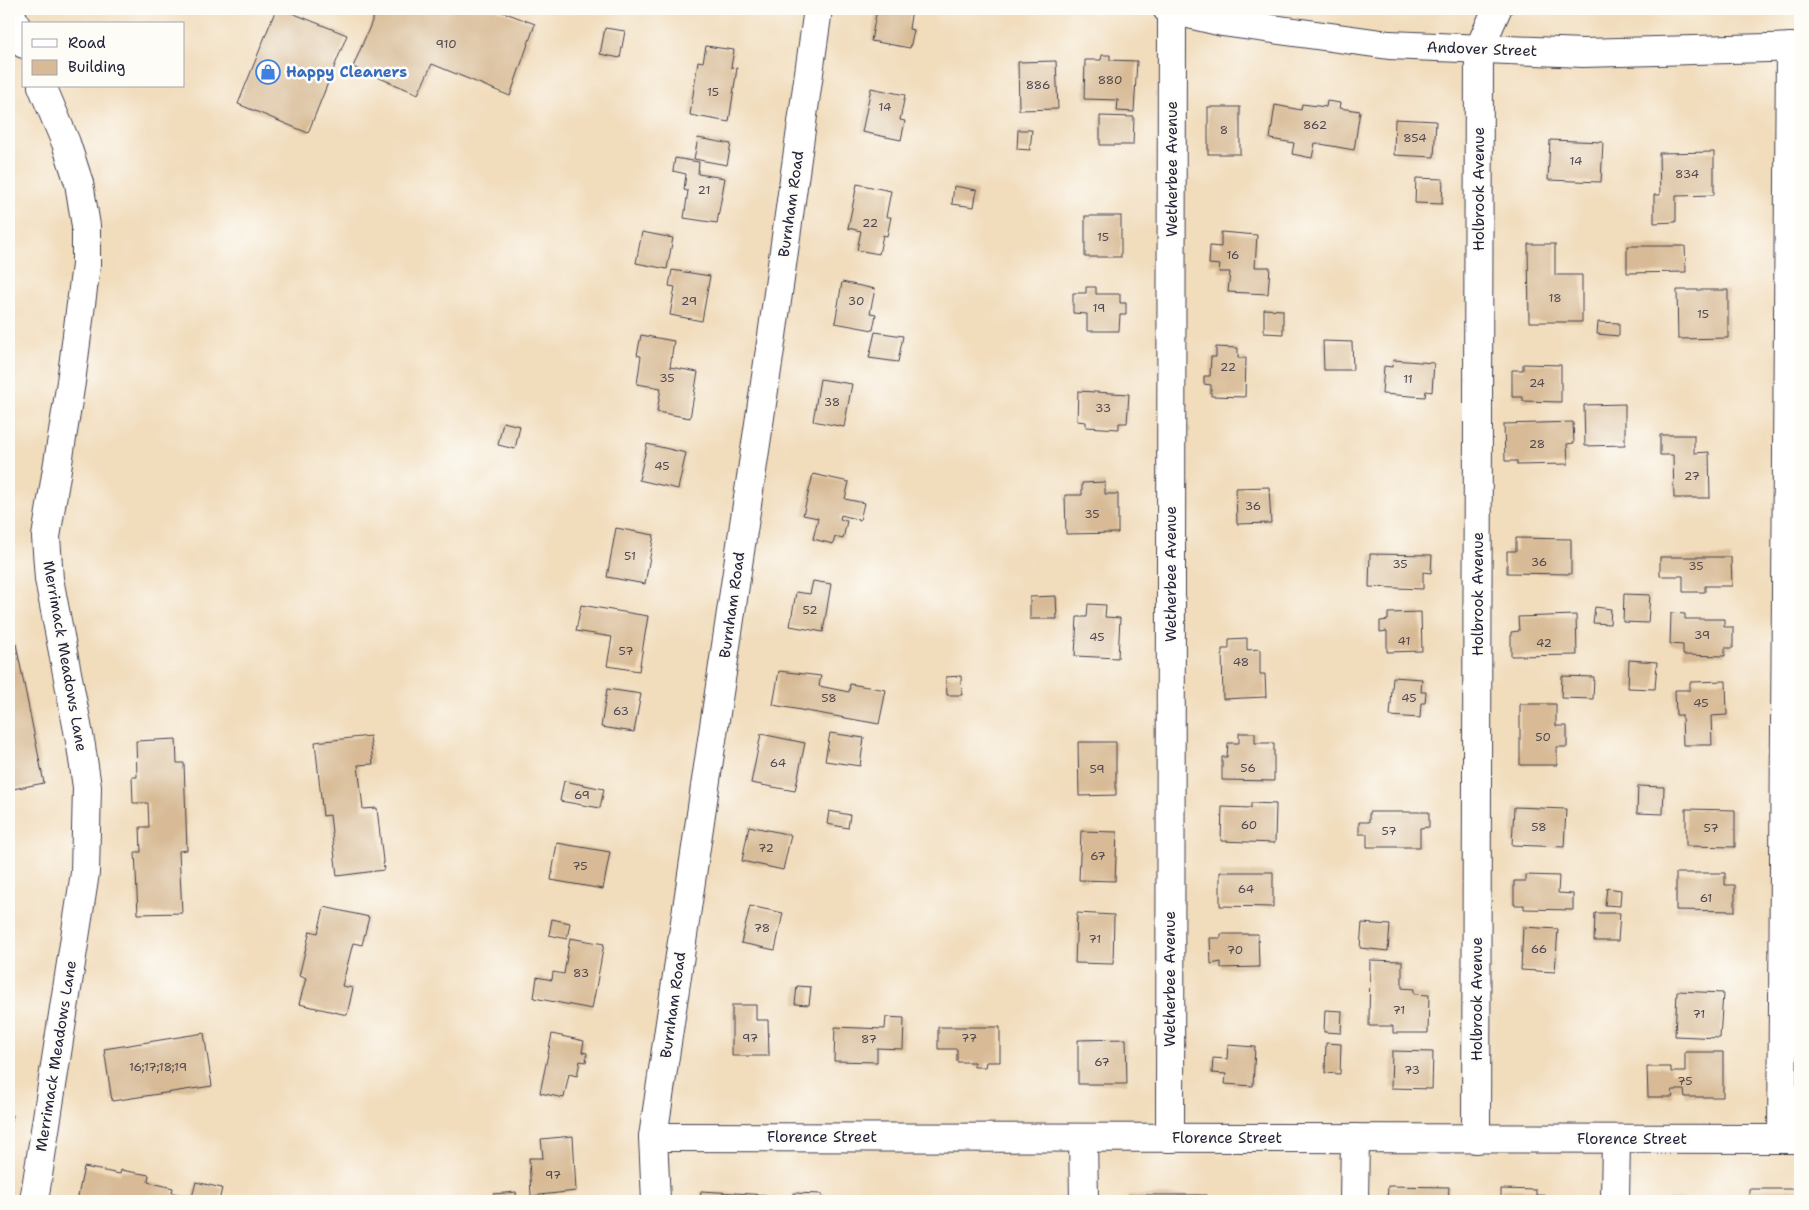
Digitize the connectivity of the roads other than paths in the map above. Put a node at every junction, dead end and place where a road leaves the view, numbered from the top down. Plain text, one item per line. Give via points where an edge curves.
1 (9, 9) edge
2 (818, 9) edge
3 (1496, 9) edge
4 (1170, 10) edge
5 (1222, 15) edge
6 (22, 39) edge
7 (1795, 47) edge
8 (1479, 49) junction
9 (43, 88) edge
10 (653, 1137) junction
11 (1083, 1138) junction
12 (1170, 1138) junction
13 (1355, 1138) junction
14 (1476, 1139) junction
15 (1616, 1139) junction
16 (1791, 1139) edge
17 (34, 1201) edge
18 (656, 1201) edge
19 (1084, 1201) edge
20 (1354, 1201) edge
21 (1615, 1201) edge

1 - 6 street
2 - 10 street, Burnham Road
3 - 8 street
4 - 5 street, Andover Street
4 - 12 street, Wetherbee Avenue
5 - 8 street, Andover Street via 1389,45
7 - 8 street, Andover Street via 1583,53
7 - 16 street
8 - 14 street, Holbrook Avenue
9 - 17 street, Merrimack Meadows Lane via 79,183 86,226 86,265 75,353 46,537 49,579 87,787 87,828 84,873
10 - 11 street, Florence Street
10 - 18 street, Burnham Road
11 - 12 street, Florence Street
11 - 19 street
12 - 13 street, Florence Street
13 - 14 street, Florence Street
13 - 20 street
14 - 15 street, Florence Street
15 - 16 street, Florence Street
15 - 21 street

